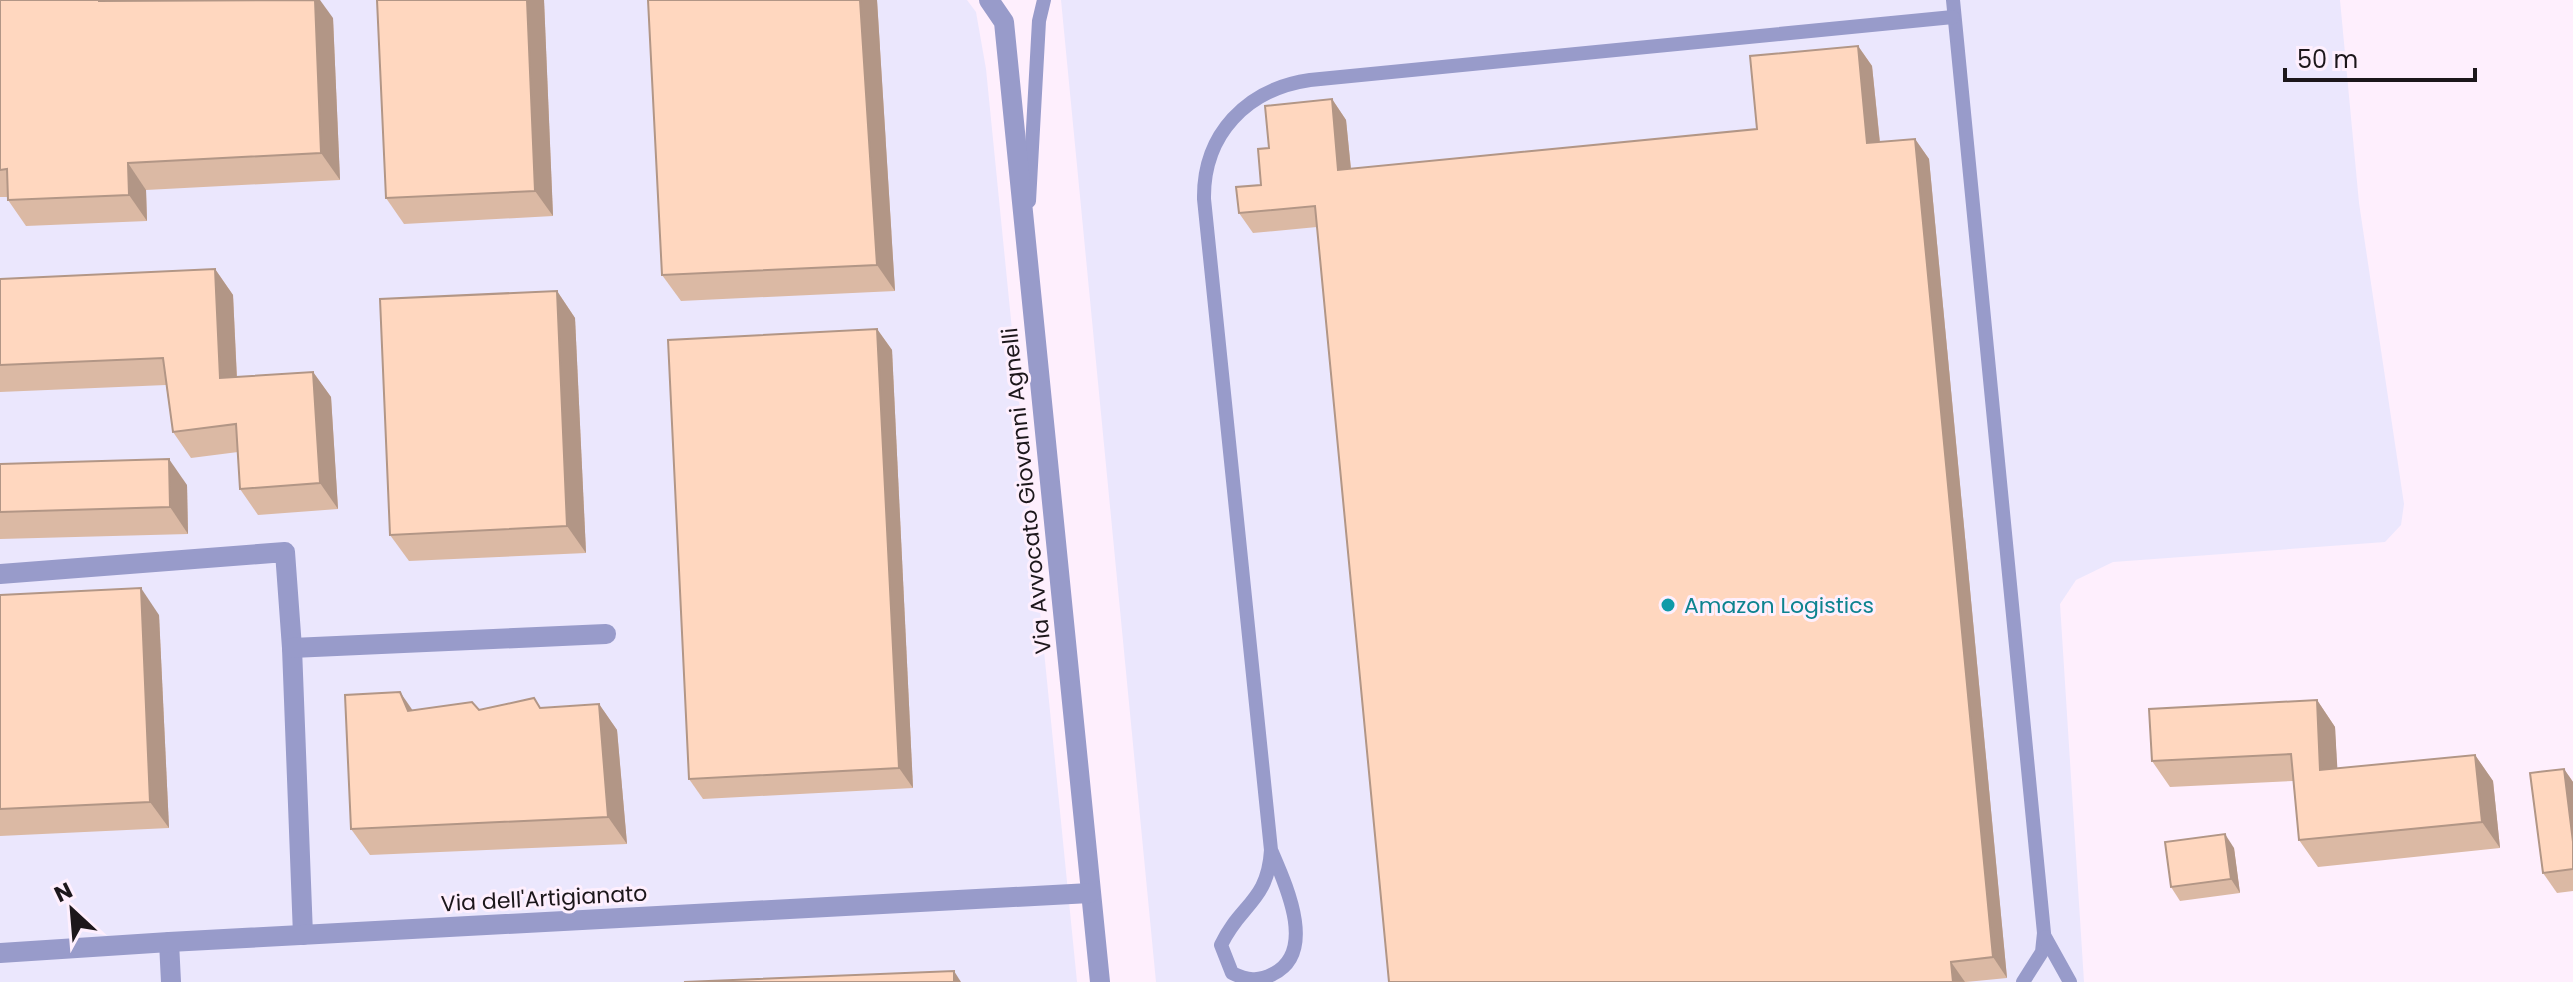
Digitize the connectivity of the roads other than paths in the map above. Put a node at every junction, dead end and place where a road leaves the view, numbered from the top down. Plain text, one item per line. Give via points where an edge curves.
1 (989, 0) edge
2 (1044, 0) edge
3 (1953, 0) edge
4 (1953, 17) junction
5 (1027, 253) junction
6 (0, 574) edge
7 (606, 634) dead end
8 (292, 648) junction
9 (1271, 850) junction
10 (1090, 893) junction
11 (2044, 933) junction
12 (303, 935) junction
13 (169, 942) junction
14 (0, 953) edge
15 (171, 982) edge
16 (1100, 982) edge
17 (2023, 982) edge
18 (2070, 982) edge

1 - 5 street, Via Avvocato Giovanni Agnelli via 1004,22
2 - 5 lane
3 - 4 lane
4 - 9 lane via 1310,80 1278,86 1237,114 1209,161 1204,199
4 - 11 lane
5 - 10 street, Via Avvocato Giovanni Agnelli
6 - 8 street via 285,552
7 - 8 street
8 - 12 street
9 - 9 lane via 1261,893 1221,945 1232,973 1245,979 1276,973 1295,947 1287,890
10 - 12 street, Via dell'Artigianato
10 - 16 street, Via Avvocato Giovanni Agnelli
11 - 17 lane via 2042,952
11 - 18 lane
12 - 13 street, Via dell'Artigianato
13 - 14 street, Via dell'Artigianato
13 - 15 street

